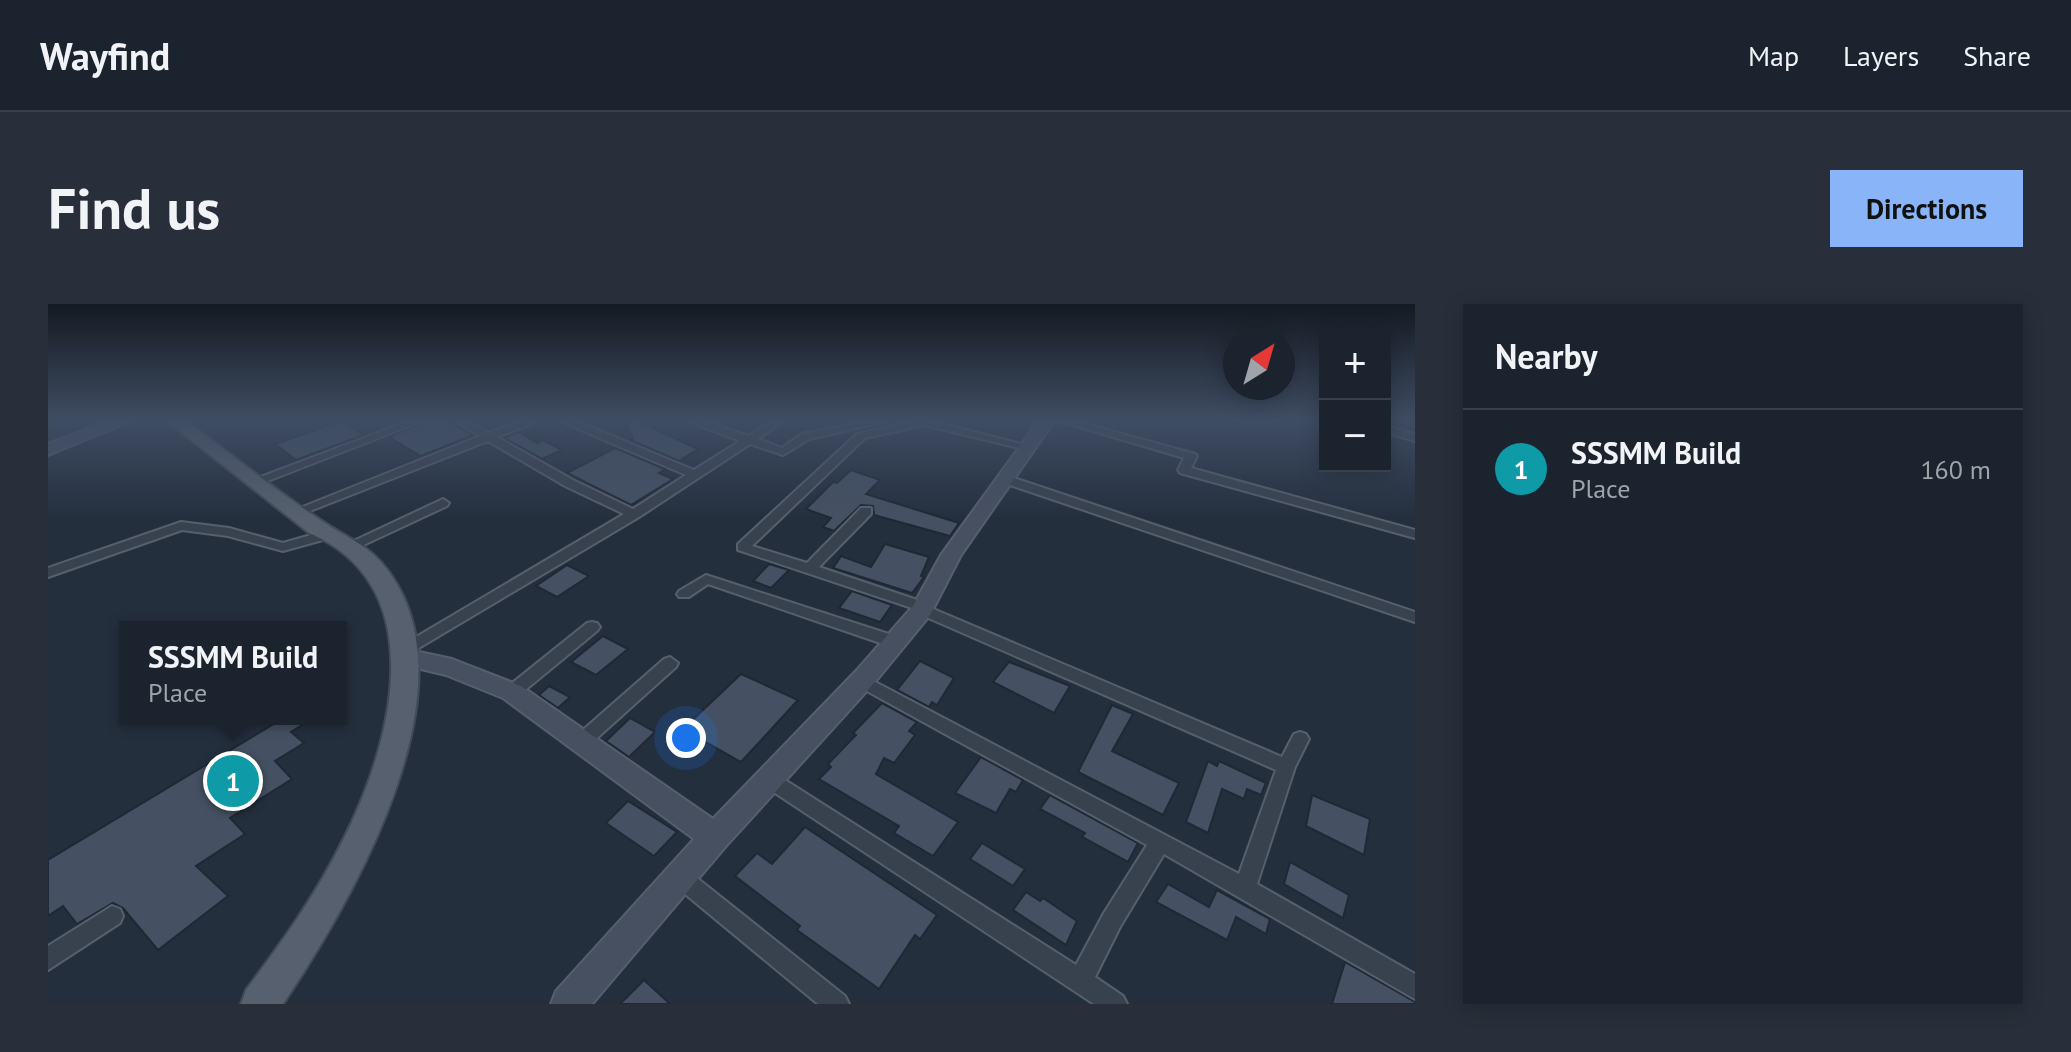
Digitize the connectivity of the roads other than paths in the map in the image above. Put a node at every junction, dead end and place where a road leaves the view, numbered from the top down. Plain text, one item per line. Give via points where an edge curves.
1 (223, 453) edge
2 (231, 453) edge
3 (333, 453) edge
4 (449, 453) edge
5 (516, 453) edge
6 (643, 453) edge
7 (728, 453) edge
8 (843, 453) edge
9 (1023, 453) edge
10 (1179, 453) edge
11 (695, 475) junction
12 (262, 479) junction
13 (1005, 479) junction
14 (443, 503) dead end
15 (306, 508) junction
16 (866, 511) dead end
17 (634, 514) junction
18 (1415, 534) edge
19 (341, 540) junction
20 (809, 569) junction
21 (48, 573) edge
22 (684, 594) dead end
23 (923, 608) junction
24 (1415, 617) edge
25 (592, 627) dead end
26 (895, 642) junction
27 (406, 654) junction
28 (670, 663) dead end
29 (862, 681) junction
30 (512, 692) junction
31 (1300, 739) dead end
32 (581, 742) junction
33 (1286, 767) junction
34 (770, 780) junction
35 (715, 837) junction
36 (1159, 844) junction
37 (680, 877) junction
38 (1245, 888) junction
39 (112, 916) dead end
40 (48, 959) edge
41 (1080, 982) junction
42 (1415, 987) edge
43 (260, 1004) edge
44 (569, 1004) edge
45 (837, 1004) edge
46 (1115, 1004) edge

1 - 12 main road
2 - 12 main road
3 - 12 street
4 - 15 street
5 - 17 street
6 - 11 street
7 - 11 street
8 - 20 street via 743,547
9 - 13 street
10 - 18 street via 1191,456 1184,470
11 - 17 street
12 - 15 main road
12 - 19 main road via 317,528
13 - 23 street via 951,555
13 - 24 street
14 - 19 street
15 - 19 main road
16 - 20 street
17 - 27 street
19 - 21 street via 283,547 181,526
19 - 27 main road via 382,578 401,622
20 - 23 street
22 - 26 street via 706,579
23 - 26 street
23 - 33 street
25 - 30 street
26 - 29 street
27 - 30 street
27 - 43 main road via 396,749 383,787 335,888
28 - 32 street
29 - 34 street
29 - 36 street
30 - 32 street
31 - 33 street
32 - 35 street
33 - 38 street
34 - 35 street
34 - 41 street
35 - 37 street
36 - 38 street
36 - 41 street
37 - 44 street
37 - 45 street
38 - 42 street
39 - 40 street
41 - 46 street

